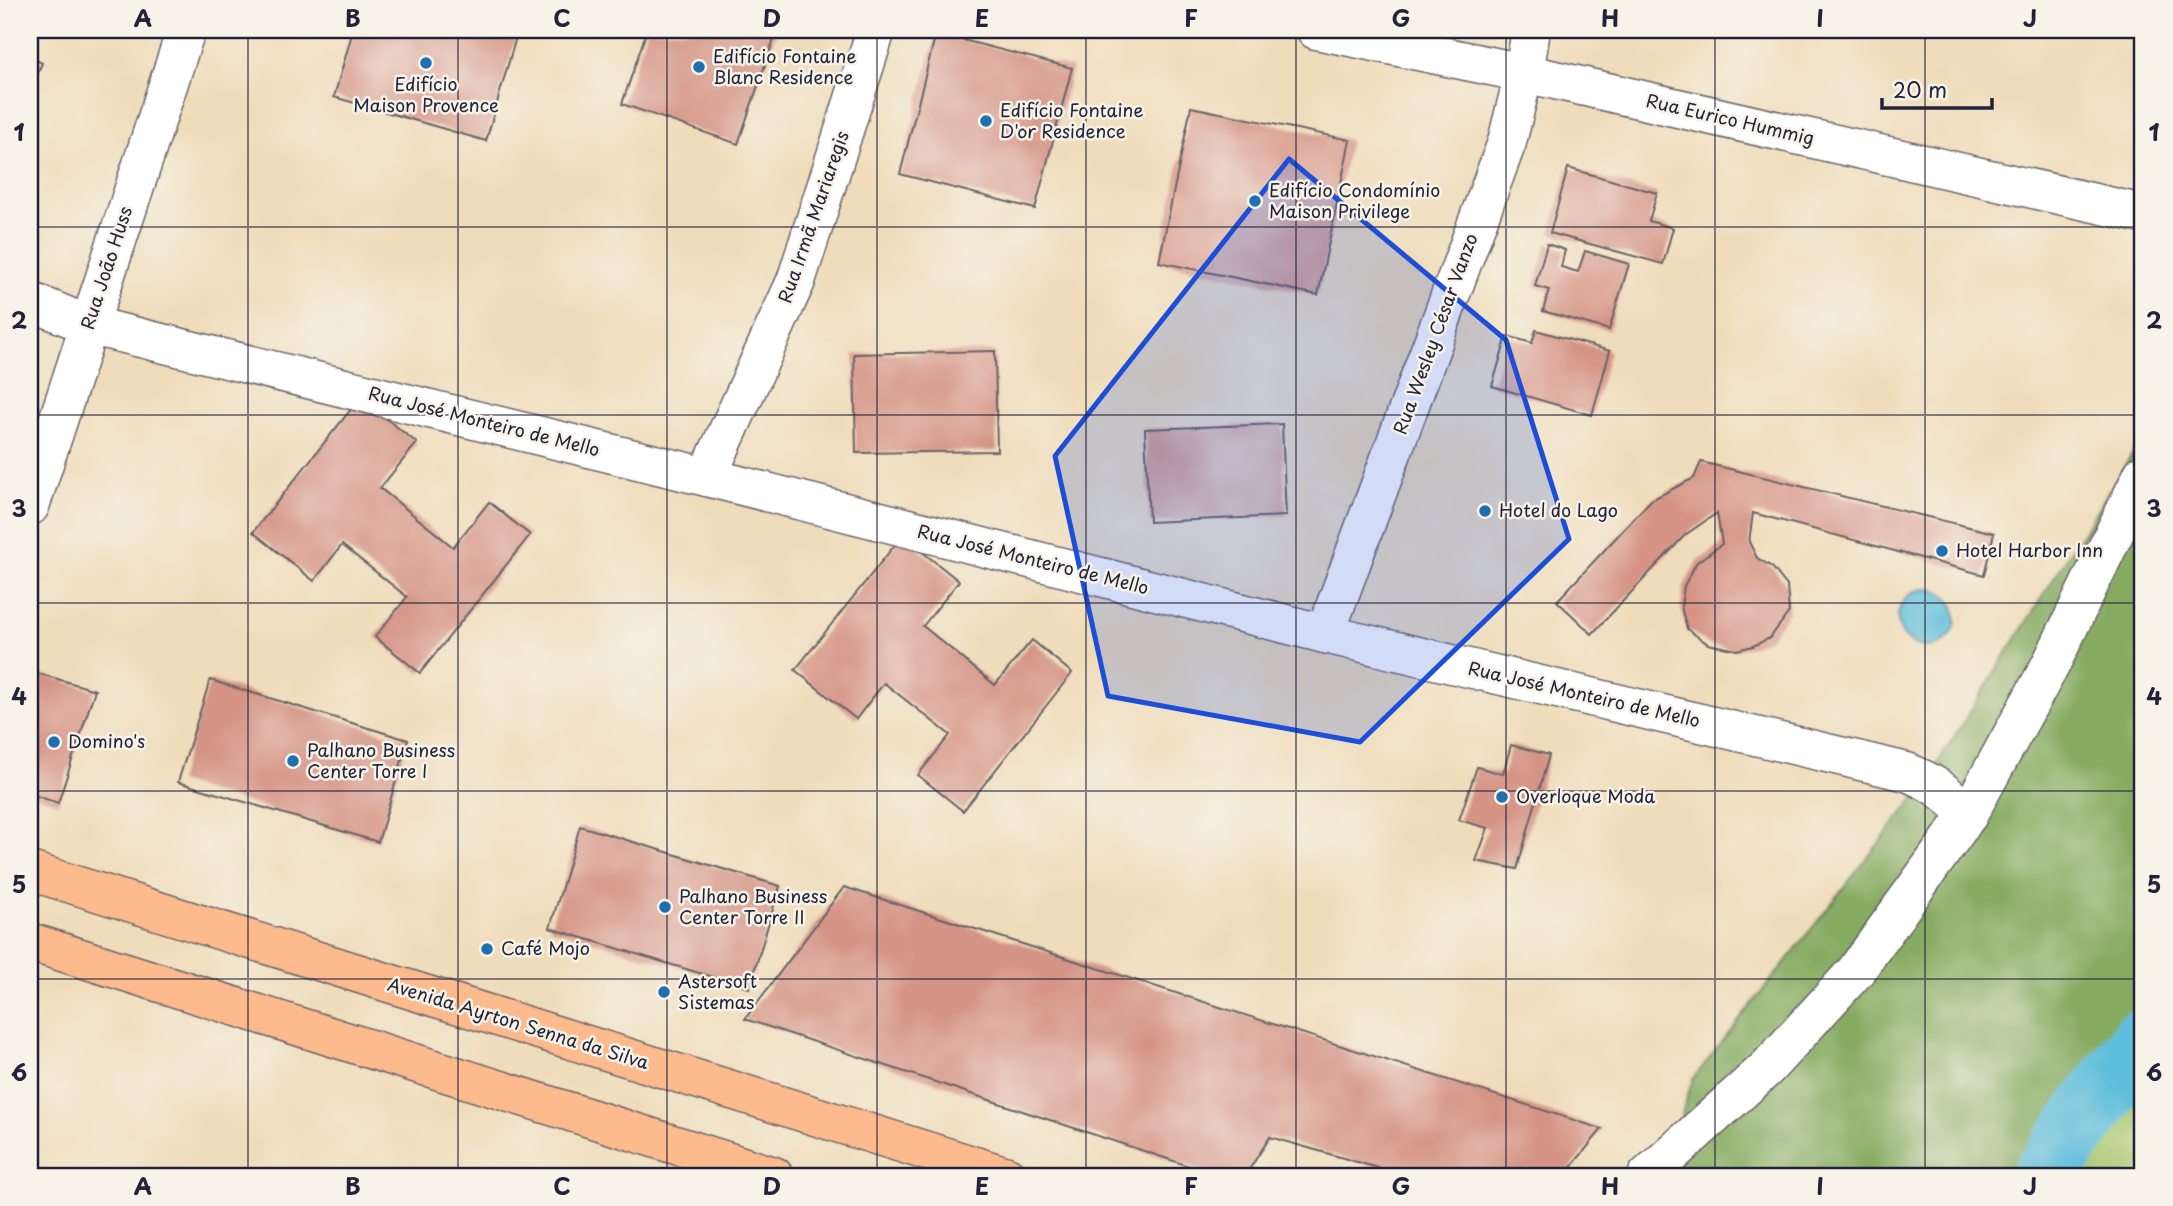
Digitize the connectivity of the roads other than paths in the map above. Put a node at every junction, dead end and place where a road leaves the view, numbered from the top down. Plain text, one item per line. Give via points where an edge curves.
1 (186, 30) edge
2 (876, 30) edge
3 (1316, 30) edge
4 (1531, 30) edge
5 (1524, 73) junction
6 (2143, 214) edge
7 (30, 301) edge
8 (88, 325) junction
9 (2143, 474) edge
10 (707, 477) junction
11 (30, 506) edge
12 (1325, 634) junction
13 (1968, 815) junction
14 (30, 871) edge
15 (30, 942) edge
16 (774, 1176) edge
17 (1007, 1176) edge
18 (1647, 1176) edge

1 - 8 street, Rua João Huss
2 - 10 street, Rua Irmã Mariaregis via 796,281
3 - 5 street, Rua Eurico Hummig
4 - 5 street, Rua Wesley César Vanzo
5 - 6 street, Rua Eurico Hummig
5 - 12 street, Rua Wesley César Vanzo via 1507,142
7 - 8 street, Rua José Monteiro de Mello
8 - 10 street, Rua José Monteiro de Mello
8 - 11 street, Rua João Huss
9 - 13 street via 2051,664
10 - 12 street, Rua José Monteiro de Mello
12 - 13 street, Rua José Monteiro de Mello via 1907,772 1931,782
13 - 18 street via 1854,972 1767,1068
14 - 17 main road, Avenida Ayrton Senna da Silva
15 - 16 main road

